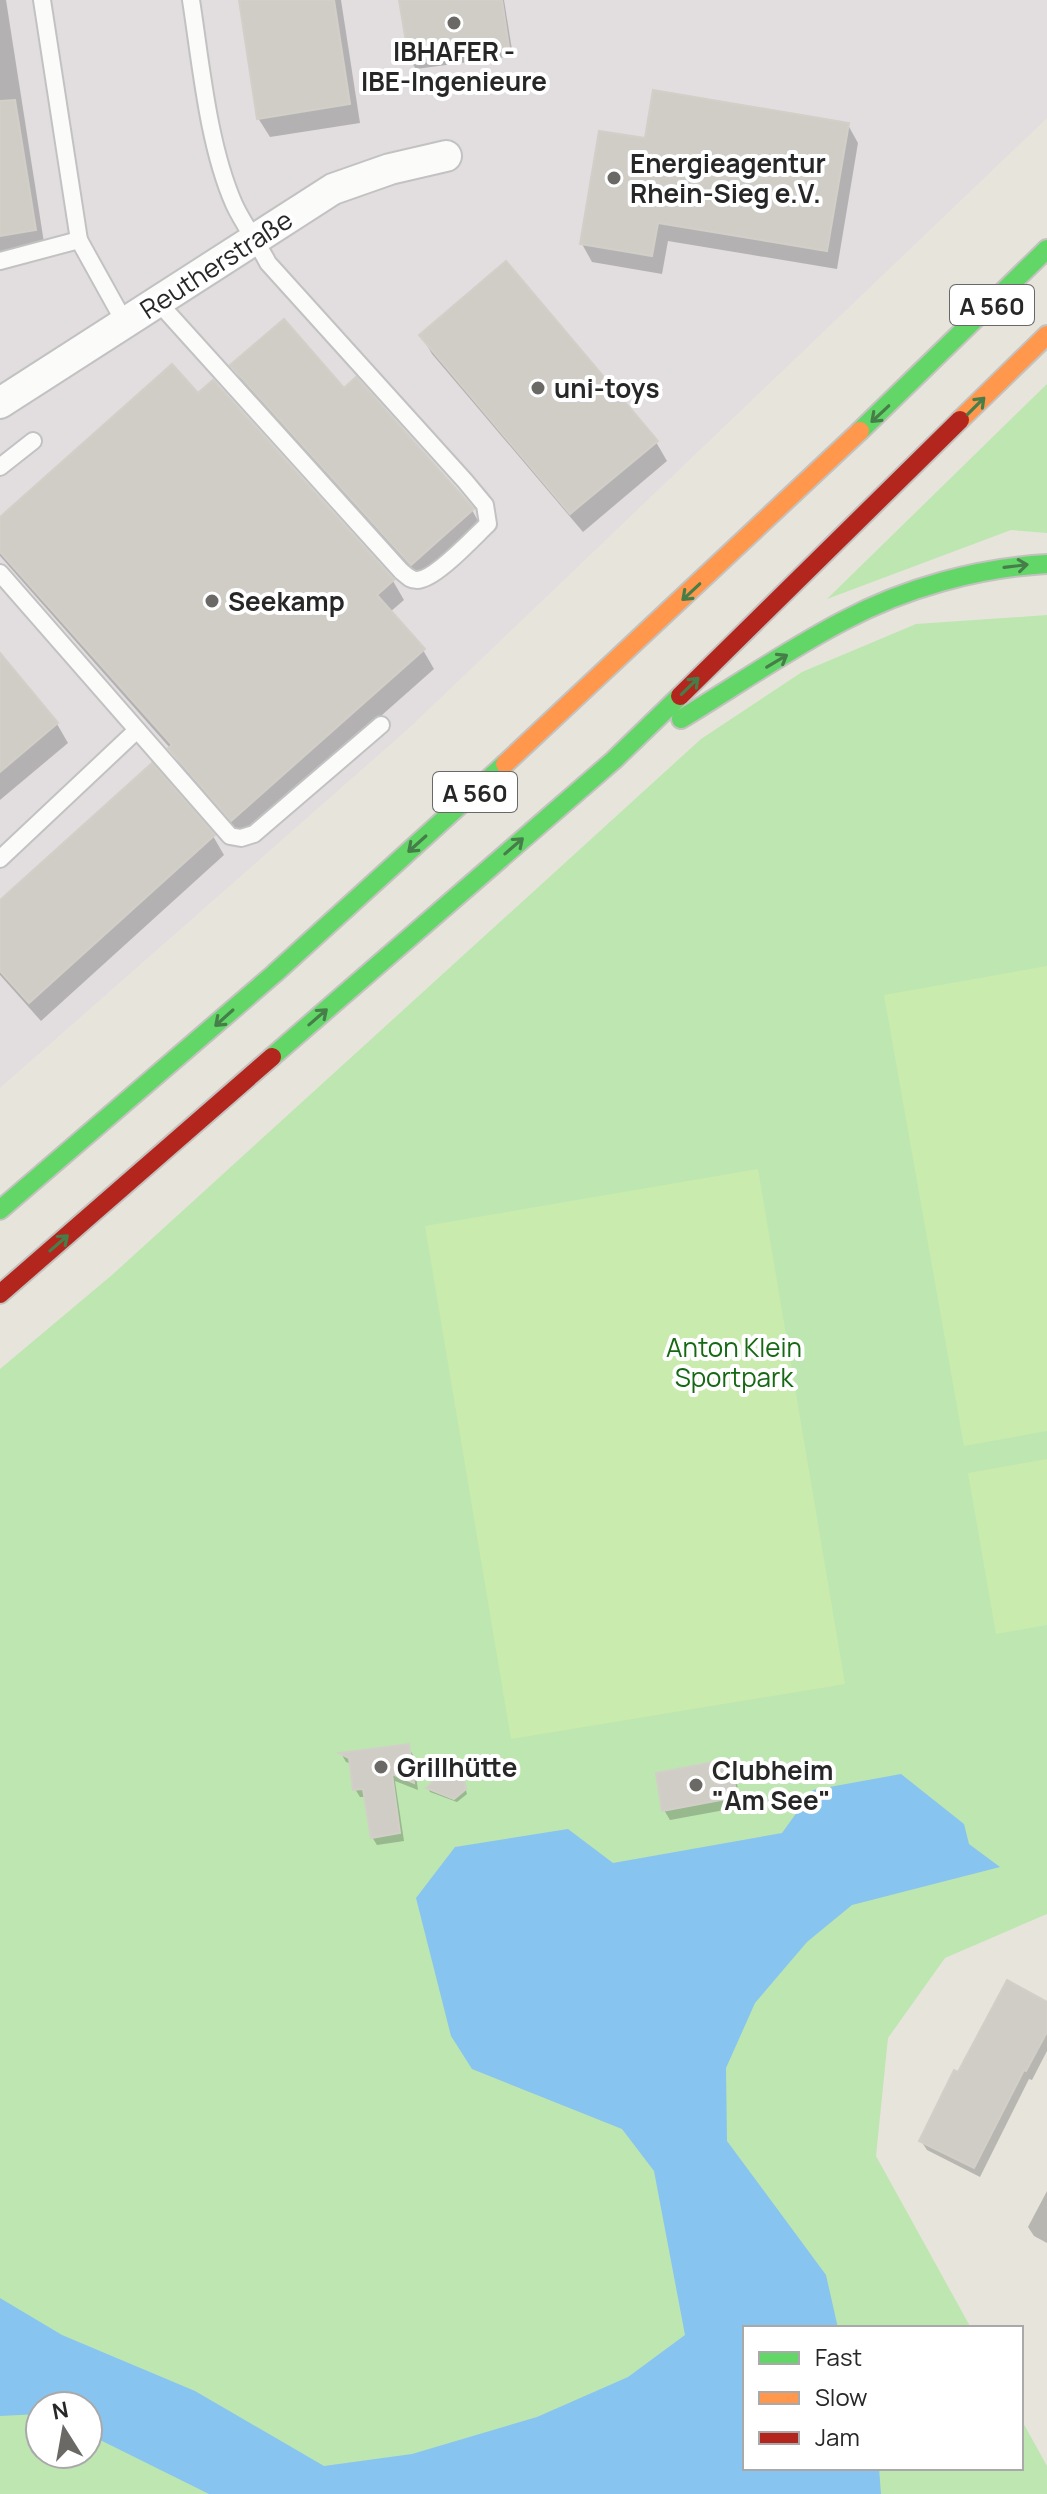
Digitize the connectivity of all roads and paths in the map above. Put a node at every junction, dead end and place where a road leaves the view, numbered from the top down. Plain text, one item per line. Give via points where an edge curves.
1 (42, 0) edge
2 (191, 0) edge
3 (446, 156) dead end
4 (256, 239) junction
5 (79, 240) junction
6 (1047, 249) edge
7 (0, 261) edge
8 (158, 302) junction
9 (125, 323) junction
10 (1047, 335) edge
11 (0, 403) edge
12 (33, 441) dead end
13 (0, 467) edge
14 (1047, 564) edge
15 (0, 573) edge
16 (381, 725) dead end
17 (137, 730) junction
18 (614, 760) junction
19 (0, 859) edge
20 (0, 1210) edge
21 (0, 1294) edge

1 - 5 lane
2 - 4 lane via 223,172 235,206
3 - 4 street, Reutherstraße via 333,189
4 - 8 street, Reutherstraße
4 - 8 lane via 268,263 485,505 488,524 434,573 412,580 401,571
5 - 7 lane
5 - 9 lane
6 -> 20 highway, A 560 via 567,710 169,1068
8 - 9 street, Reutherstraße
9 - 11 street, Reutherstraße
18 -> 10 highway, A 560
12 - 13 lane
18 -> 14 highway via 842,621 888,600 941,582
15 - 17 lane
16 - 17 lane via 254,834 241,838 230,836
17 - 19 lane
21 -> 18 highway, A 560

